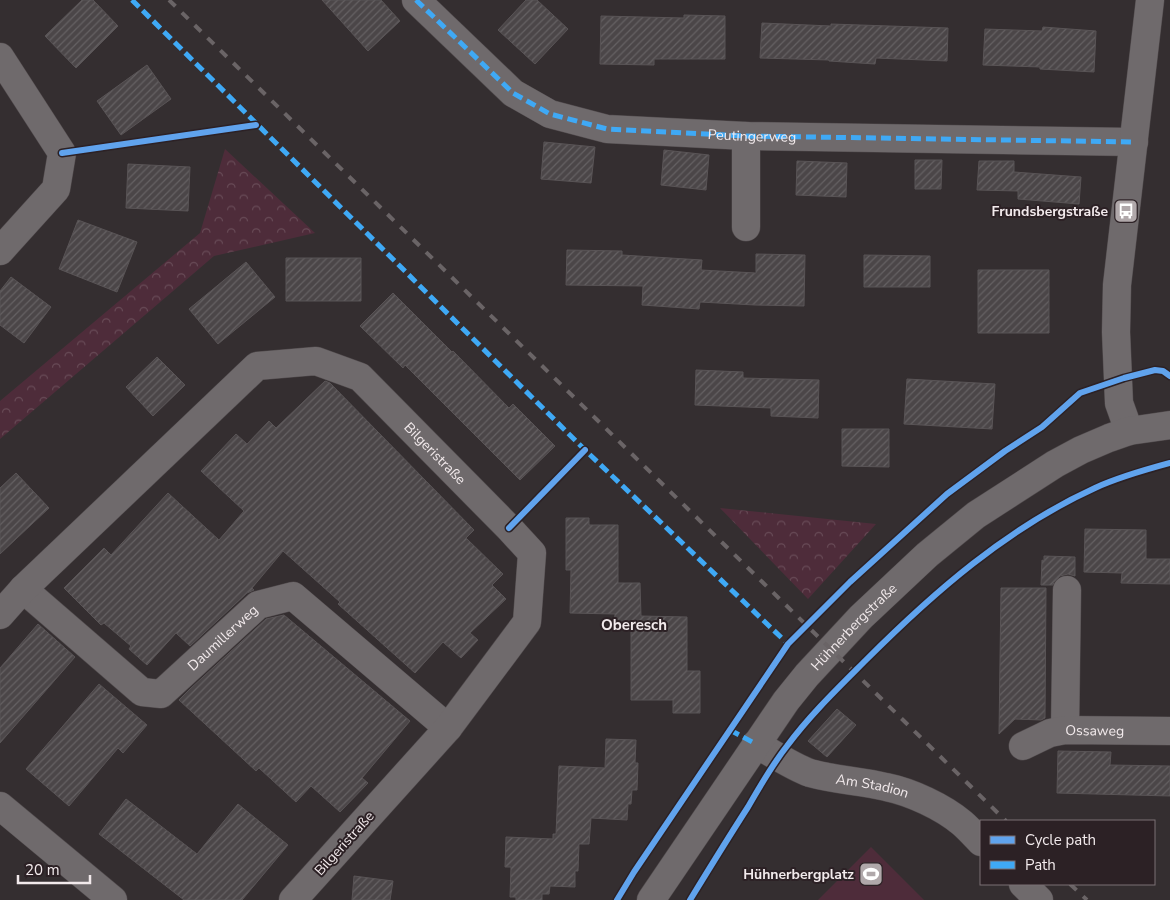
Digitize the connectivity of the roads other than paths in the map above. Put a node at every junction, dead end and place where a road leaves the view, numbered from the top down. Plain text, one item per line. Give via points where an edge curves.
1 (416, 0) edge
2 (1150, 0) edge
3 (0, 57) edge
4 (746, 136) junction
5 (1134, 142) junction
6 (746, 227) dead end
7 (0, 251) edge
8 (1170, 425) edge
9 (1129, 431) junction
10 (23, 589) junction
11 (1067, 590) dead end
12 (0, 615) edge
13 (448, 728) junction
14 (1065, 730) junction
15 (1170, 731) edge
16 (756, 744) junction
17 (1023, 746) dead end
18 (0, 806) edge
19 (980, 841) edge
20 (1024, 885) edge
21 (113, 900) edge
22 (293, 900) edge
23 (651, 900) edge
24 (1039, 900) edge

1 - 4 street, Peutingerweg via 513,93 550,114 607,129
2 - 5 street
3 - 7 street via 62,152 56,189
4 - 5 street, Peutingerweg
4 - 6 street
5 - 9 street via 1117,285 1116,332 1120,403
8 - 9 street, Hühnerbergstraße
9 - 16 street, Hühnerbergstraße via 1055,464 976,515 934,550 861,618 807,675
10 - 12 street, Bilgeristraße
10 - 13 street, Daumillerweg via 142,692 161,694 258,605 293,596
10 - 13 street, Bilgeristraße via 257,366 316,361 360,376 532,553 527,622
11 - 14 street
13 - 22 street, Bilgeristraße
14 - 15 street, Ossaweg
14 - 17 street, Ossaweg via 1050,733
16 - 19 street, Am Stadion via 809,772 907,793 961,822
16 - 23 street, Hühnerbergstraße
18 - 21 street
20 - 24 street

